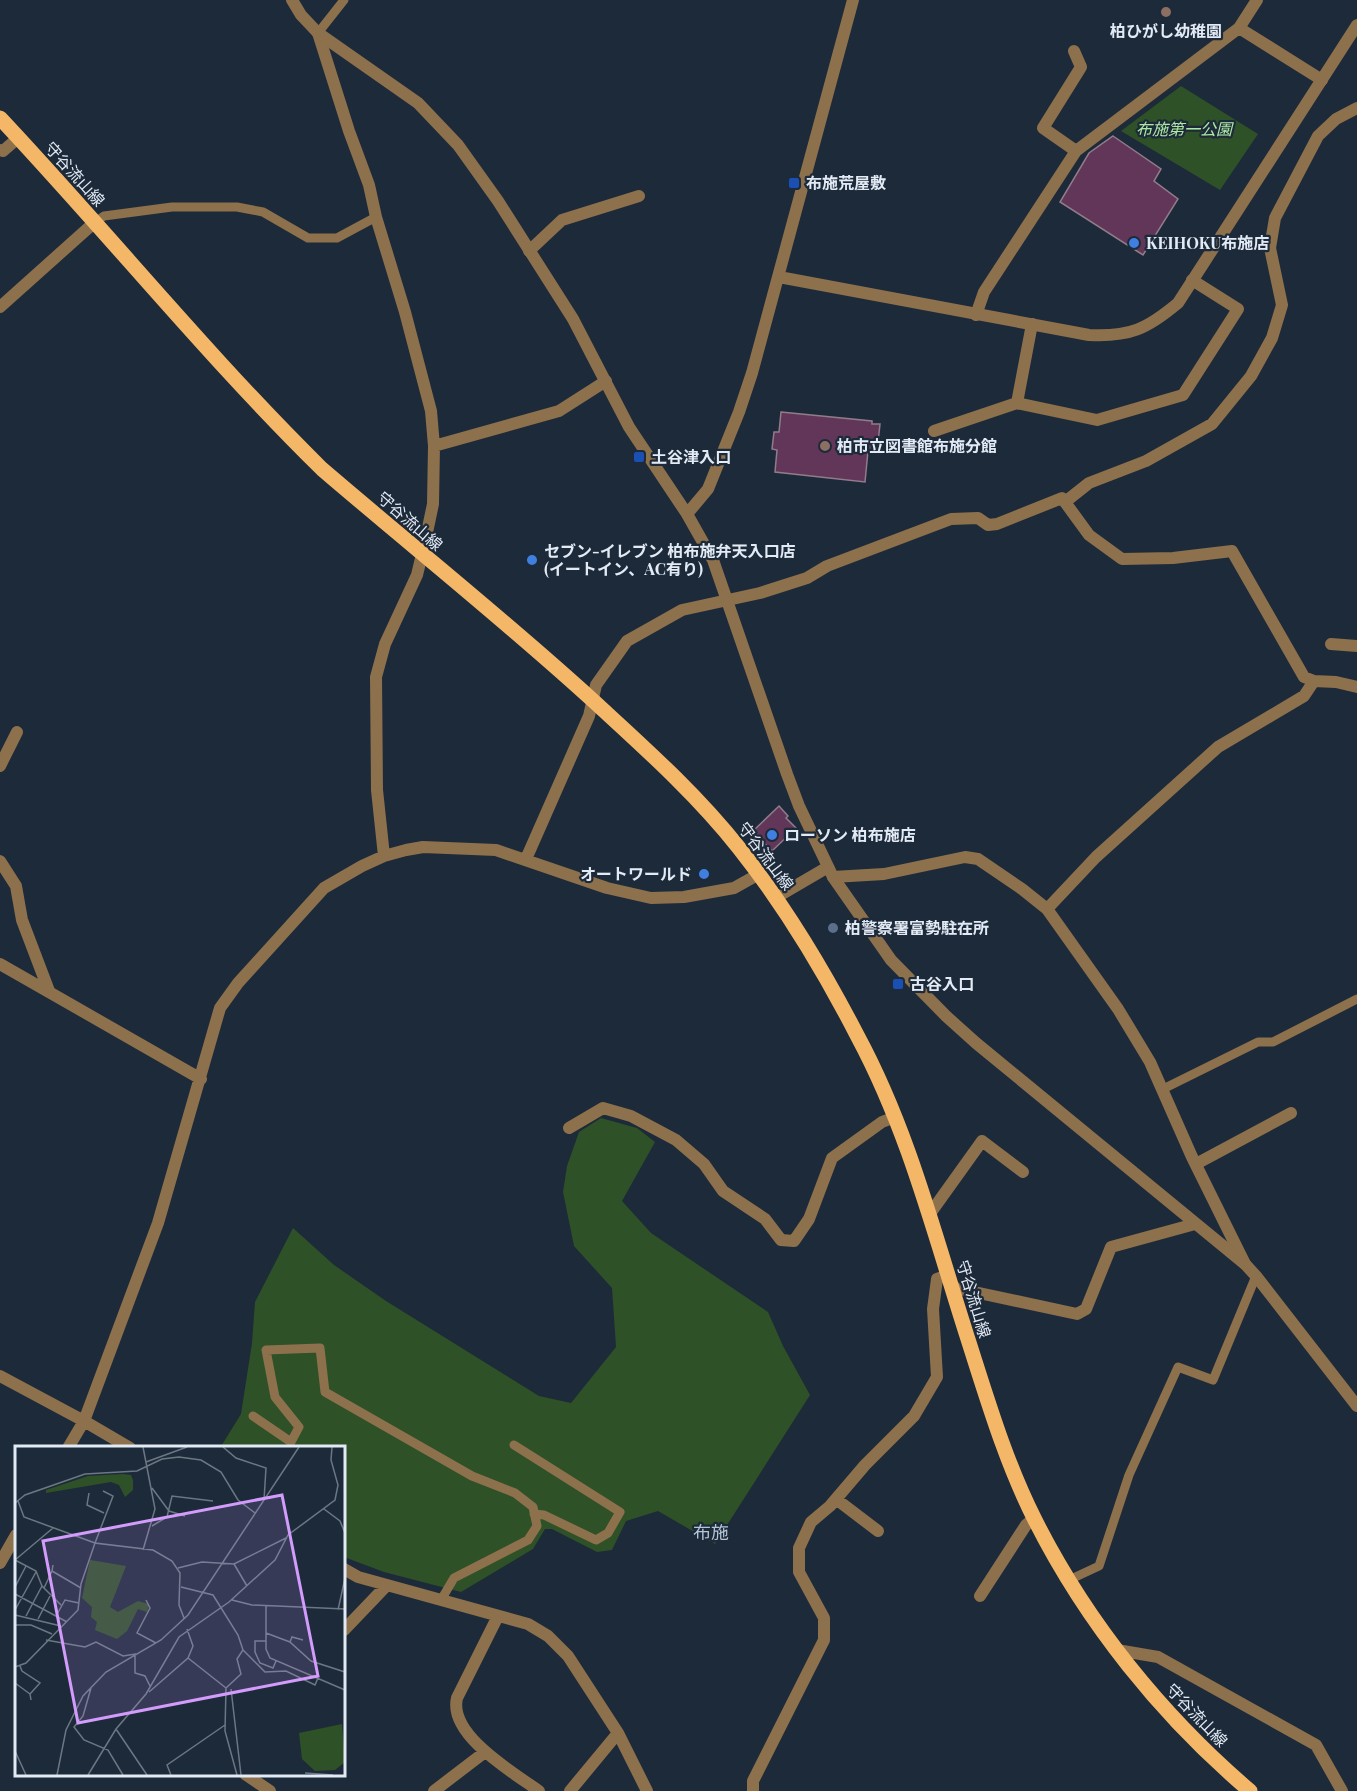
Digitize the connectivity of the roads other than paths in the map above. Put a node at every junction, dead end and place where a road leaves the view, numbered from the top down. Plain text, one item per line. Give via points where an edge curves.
1 (292, 0) edge
2 (344, 0) edge
3 (853, 0) edge
4 (1257, 0) edge
5 (1357, 26) edge
6 (1239, 28) junction
7 (318, 33) junction
8 (1074, 51) dead end
9 (1322, 80) junction
10 (1357, 108) edge
11 (0, 118) edge
12 (18, 138) junction
13 (0, 150) edge
14 (1076, 151) junction
15 (639, 196) dead end
16 (376, 217) junction
17 (95, 222) junction
18 (529, 251) junction
19 (779, 277) junction
20 (1192, 280) junction
21 (0, 307) edge
22 (976, 315) junction
23 (1032, 324) junction
24 (606, 381) junction
25 (1017, 403) junction
26 (934, 431) dead end
27 (434, 446) junction
28 (1065, 502) junction
29 (687, 514) junction
30 (422, 555) junction
31 (728, 601) junction
32 (1331, 644) dead end
33 (1357, 646) edge
34 (1314, 681) junction
35 (1357, 687) edge
36 (593, 700) junction
37 (17, 732) dead end
38 (0, 766) edge
39 (384, 856) junction
40 (526, 859) junction
41 (0, 861) edge
42 (831, 872) junction
43 (759, 874) junction
44 (775, 898) junction
45 (1047, 909) junction
46 (0, 964) edge
47 (49, 991) junction
48 (1357, 999) edge
49 (201, 1078) junction
50 (1163, 1089) junction
51 (1291, 1113) dead end
52 (895, 1117) junction
53 (569, 1128) dead end
54 (1196, 1164) junction
55 (1023, 1172) dead end
56 (929, 1215) junction
57 (1195, 1224) junction
58 (1245, 1264) junction
59 (1256, 1276) junction
60 (950, 1281) junction
61 (0, 1376) edge
62 (1357, 1406) edge
63 (253, 1416) dead end
64 (84, 1421) junction
65 (514, 1445) dead end
66 (69, 1446) edge
67 (127, 1446) edge
68 (836, 1499) junction
69 (534, 1514) junction
70 (1034, 1518) junction
71 (878, 1531) dead end
72 (15, 1537) edge
73 (0, 1563) edge
74 (345, 1570) edge
75 (1069, 1580) junction
76 (387, 1585) junction
77 (980, 1596) dead end
78 (441, 1600) junction
79 (498, 1616) junction
80 (345, 1629) edge
81 (1117, 1650) junction
82 (618, 1732) junction
83 (485, 1752) junction
84 (248, 1776) edge
85 (640, 1779) junction
86 (270, 1791) edge
87 (434, 1791) edge
88 (539, 1791) edge
89 (570, 1791) edge
90 (634, 1791) edge
91 (647, 1791) edge
92 (753, 1791) edge
93 (1250, 1791) edge
94 (1342, 1791) edge

1 - 7 street
2 - 7 lane
3 - 19 street
4 - 6 street
5 - 9 street
6 - 9 street
6 - 14 street
7 - 16 street
7 - 18 street via 418,103 458,144
8 - 14 street via 1081,67 1043,129
9 - 20 street
10 - 28 street via 1336,119 1318,136 1275,218 1270,248 1282,305 1272,338 1251,376 1212,424 1146,461 1089,483
11 - 12 main road, 守谷流山線
12 - 13 street via 3,152
12 - 17 main road, 守谷流山線
14 - 22 street via 984,292
15 - 18 street via 562,220
16 - 17 lane via 337,238 308,238 263,212 237,207 172,207 104,216
16 - 27 street via 431,411
17 - 21 street
17 - 30 main road, 守谷流山線 via 290,437
18 - 24 street via 573,319
19 - 22 street
19 - 29 street via 739,412 708,489
20 - 23 street via 1178,303 1138,330 1115,336 1089,335
20 - 25 street via 1238,309 1184,395 1097,420
22 - 23 street
23 - 25 street
24 - 27 street via 559,411
24 - 29 street via 629,427
25 - 26 street
27 - 30 street via 433,504
28 - 31 street via 1062,498 998,524 988,525 978,518 951,519 827,566 807,578
28 - 34 street via 1089,535 1122,559 1232,551 1304,677
29 - 31 street via 713,560
30 - 36 main road, 守谷流山線
30 - 39 street via 417,575 385,644 376,677 377,790
31 - 36 street via 682,610 627,641 596,685
31 - 42 street via 786,774
32 - 33 street
34 - 35 street
34 - 45 street via 1304,696 1218,747 1096,857
36 - 40 street
36 - 43 main road, 守谷流山線 via 706,810
37 - 38 street
39 - 40 street via 423,847 496,850
39 - 49 street via 324,888 238,982 220,1008
40 - 43 street via 607,888 651,898 734,888
41 - 47 street via 16,886 22,920
42 - 44 street
42 - 45 street via 884,874 965,857 978,859
42 - 57 street via 891,960 946,1016
43 - 44 main road, 守谷流山線
44 - 52 main road, 守谷流山線 via 861,1041
45 - 50 street via 1118,1009
46 - 47 street
47 - 49 street
48 - 50 lane via 1273,1042 1258,1042
49 - 64 street via 158,1223
50 - 54 street
51 - 54 street
52 - 53 street via 832,1158 809,1219 794,1241 782,1240 765,1219 723,1191 704,1164 676,1140 631,1116 603,1108
52 - 56 main road, 守谷流山線
54 - 58 street
55 - 56 street via 982,1142
56 - 60 main road, 守谷流山線
57 - 58 street
57 - 60 street via 1111,1246 1086,1309 1077,1314
58 - 59 street
59 - 62 street
59 - 75 lane via 1214,1380 1178,1366 1129,1475 1099,1566
60 - 68 street via 937,1279 933,1309 937,1377 914,1416
60 - 70 main road, 守谷流山線 via 993,1415
61 - 64 street
63 - 69 lane via 291,1442 299,1427 275,1396 266,1350 320,1348 325,1392 472,1476 515,1493 533,1507
64 - 66 street
64 - 67 street
65 - 69 lane via 620,1512 608,1533 596,1540
68 - 71 street
68 - 92 street via 811,1522 799,1548 799,1572 824,1618 824,1640 753,1781
69 - 78 lane via 537,1526 528,1540 454,1578
70 - 75 main road, 守谷流山線
70 - 77 street
72 - 73 street
74 - 76 street
75 - 81 main road, 守谷流山線
76 - 78 street
76 - 80 street
78 - 79 street
79 - 82 street via 528,1624 548,1636 568,1656
79 - 83 street via 455,1706 464,1728
81 - 93 main road, 守谷流山線 via 1174,1718
81 - 94 street via 1158,1658 1316,1745
82 - 85 street
82 - 89 street
83 - 87 street
83 - 88 street
84 - 86 street
85 - 90 street
85 - 91 street

